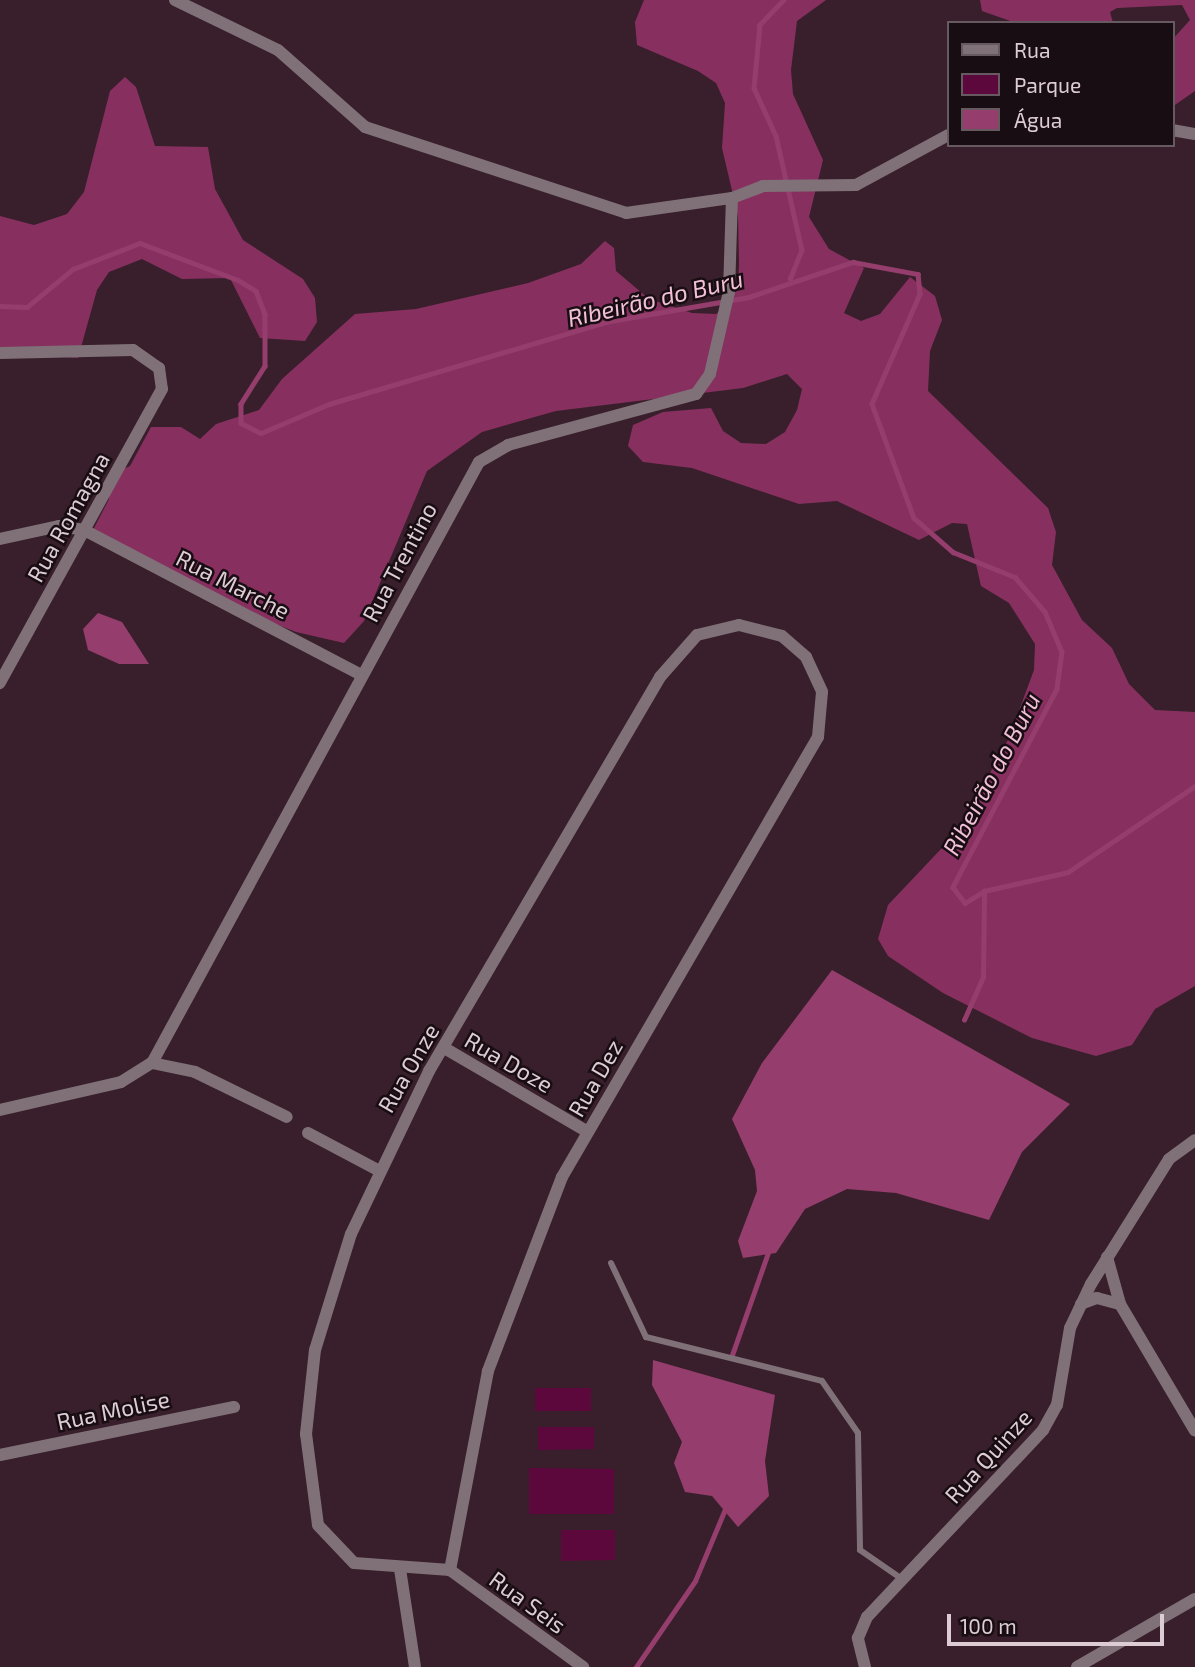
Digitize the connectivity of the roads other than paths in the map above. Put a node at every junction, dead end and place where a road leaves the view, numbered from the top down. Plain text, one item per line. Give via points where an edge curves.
1 (175, 0) edge
2 (1174, 130) edge
3 (1195, 134) edge
4 (946, 136) edge
5 (732, 198) junction
6 (0, 353) edge
7 (84, 530) junction
8 (0, 539) edge
9 (792, 642) joint
10 (361, 675) junction
11 (0, 683) edge
12 (446, 1049) junction
13 (152, 1063) junction
14 (0, 1110) edge
15 (287, 1117) dead end
16 (588, 1132) junction
17 (308, 1133) dead end
18 (1195, 1140) edge
19 (377, 1170) junction
20 (1107, 1257) junction
21 (611, 1263) dead end
22 (1081, 1304) junction
23 (1120, 1304) junction
24 (233, 1407) dead end
25 (1195, 1432) edge
26 (0, 1455) edge
27 (400, 1569) junction
28 (450, 1570) junction
29 (902, 1579) junction
30 (1195, 1599) edge
31 (861, 1664) edge
32 (415, 1667) edge
33 (583, 1667) edge
34 (1077, 1667) edge

1 - 5 street via 278,50 365,127 626,213
2 - 3 street
4 - 5 street via 856,185 787,185
5 - 10 street, Rua Trentino via 729,292 710,374 696,394 508,445 479,462
6 - 7 street, Rua Romagna via 133,349 159,368 162,389
7 - 8 street via 58,526
7 - 10 street, Rua Marche
7 - 11 street, Rua Romagna
9 - 12 street, Rua Onze via 754,625 731,626 697,635 675,655
9 - 16 street, Rua Dez via 813,668 822,692 818,737
10 - 13 street, Rua Trentino
12 - 16 street, Rua Doze
12 - 19 street, Rua Onze
13 - 14 street via 121,1082
13 - 15 street via 195,1072
16 - 28 street, Rua Dez via 562,1177 505,1316
17 - 19 street
18 - 20 street, Rua Quinze via 1168,1159
19 - 27 street, Rua Onze via 315,1350 306,1434 312,1502 328,1542 354,1563
20 - 22 street, Rua Quinze
20 - 23 street
21 - 29 lane via 646,1337 822,1381 858,1433 860,1550
22 - 23 street via 1097,1298
22 - 29 street, Rua Quinze via 1070,1328 1056,1405 1044,1430
23 - 25 street
24 - 26 street, Rua Molise
27 - 28 street, Rua Onze
27 - 32 street
28 - 33 street, Rua Seis
29 - 31 street, Rua Quinze via 867,1617 858,1638
30 - 34 street

